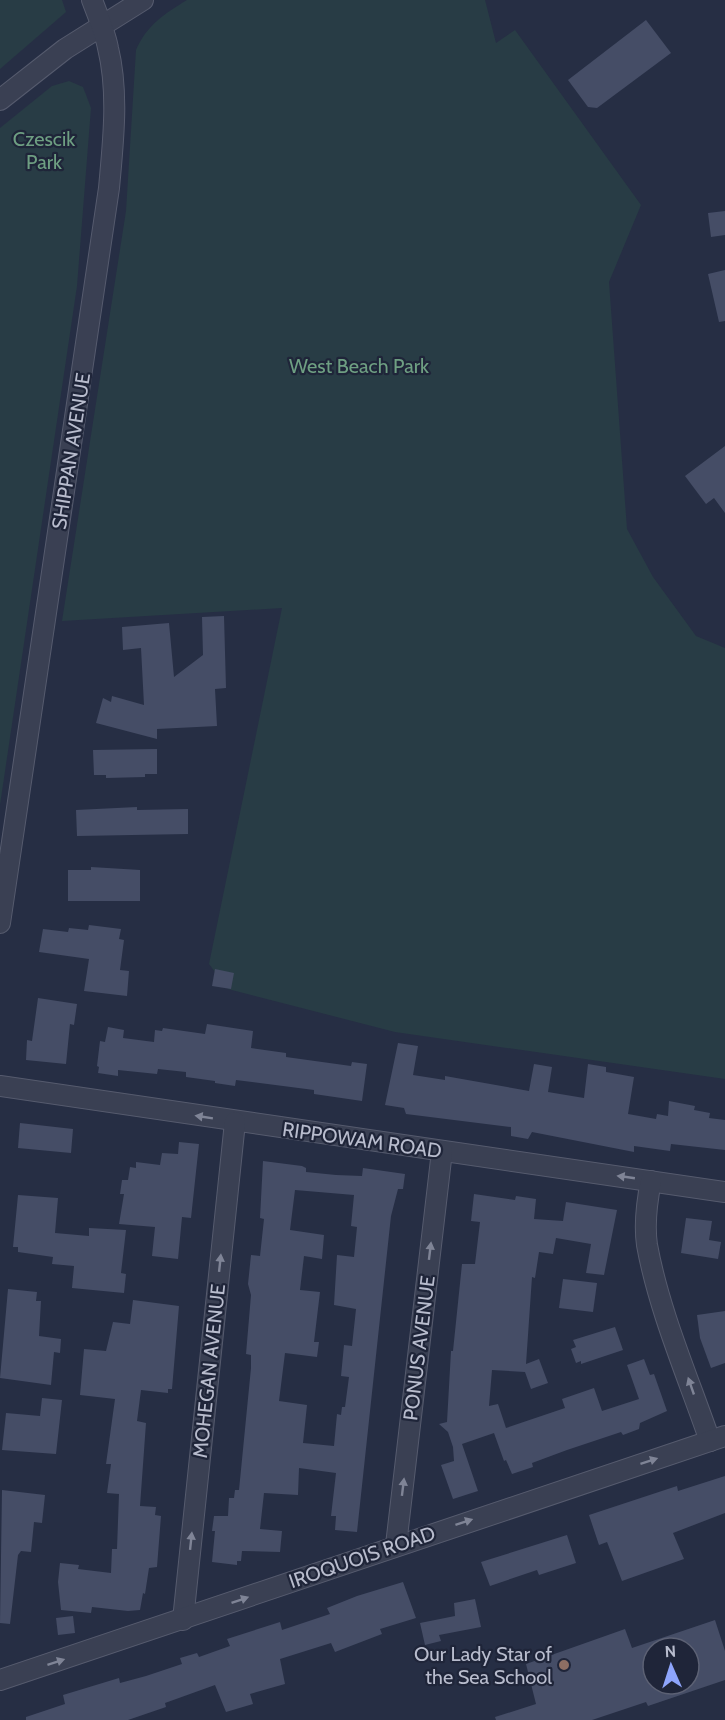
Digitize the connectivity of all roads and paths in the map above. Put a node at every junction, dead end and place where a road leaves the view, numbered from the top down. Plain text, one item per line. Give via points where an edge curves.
1 (92, 0) edge
2 (143, 0) edge
3 (102, 26) junction
4 (0, 100) edge
5 (0, 923) edge
6 (0, 1086) edge
7 (235, 1122) junction
8 (441, 1150) junction
9 (651, 1181) junction
10 (725, 1192) edge
11 (718, 1439) edge
12 (396, 1545) junction
13 (183, 1620) junction
14 (0, 1680) edge

1 - 3 street, SHIPPAN AVENUE
2 - 3 street
3 - 4 street
3 - 5 street, SHIPPAN AVENUE via 112,70 109,188
7 -> 6 street, RIPPOWAM ROAD
7 - 8 street, RIPPOWAM ROAD
13 -> 7 street, MOHEGAN AVENUE
9 -> 8 street, RIPPOWAM ROAD
12 -> 8 street, PONUS AVENUE
9 - 10 street, RIPPOWAM ROAD
11 -> 9 street via 662,1301 647,1243
12 -> 11 street, IROQUOIS ROAD
13 -> 12 street, IROQUOIS ROAD
14 -> 13 street, IROQUOIS ROAD

